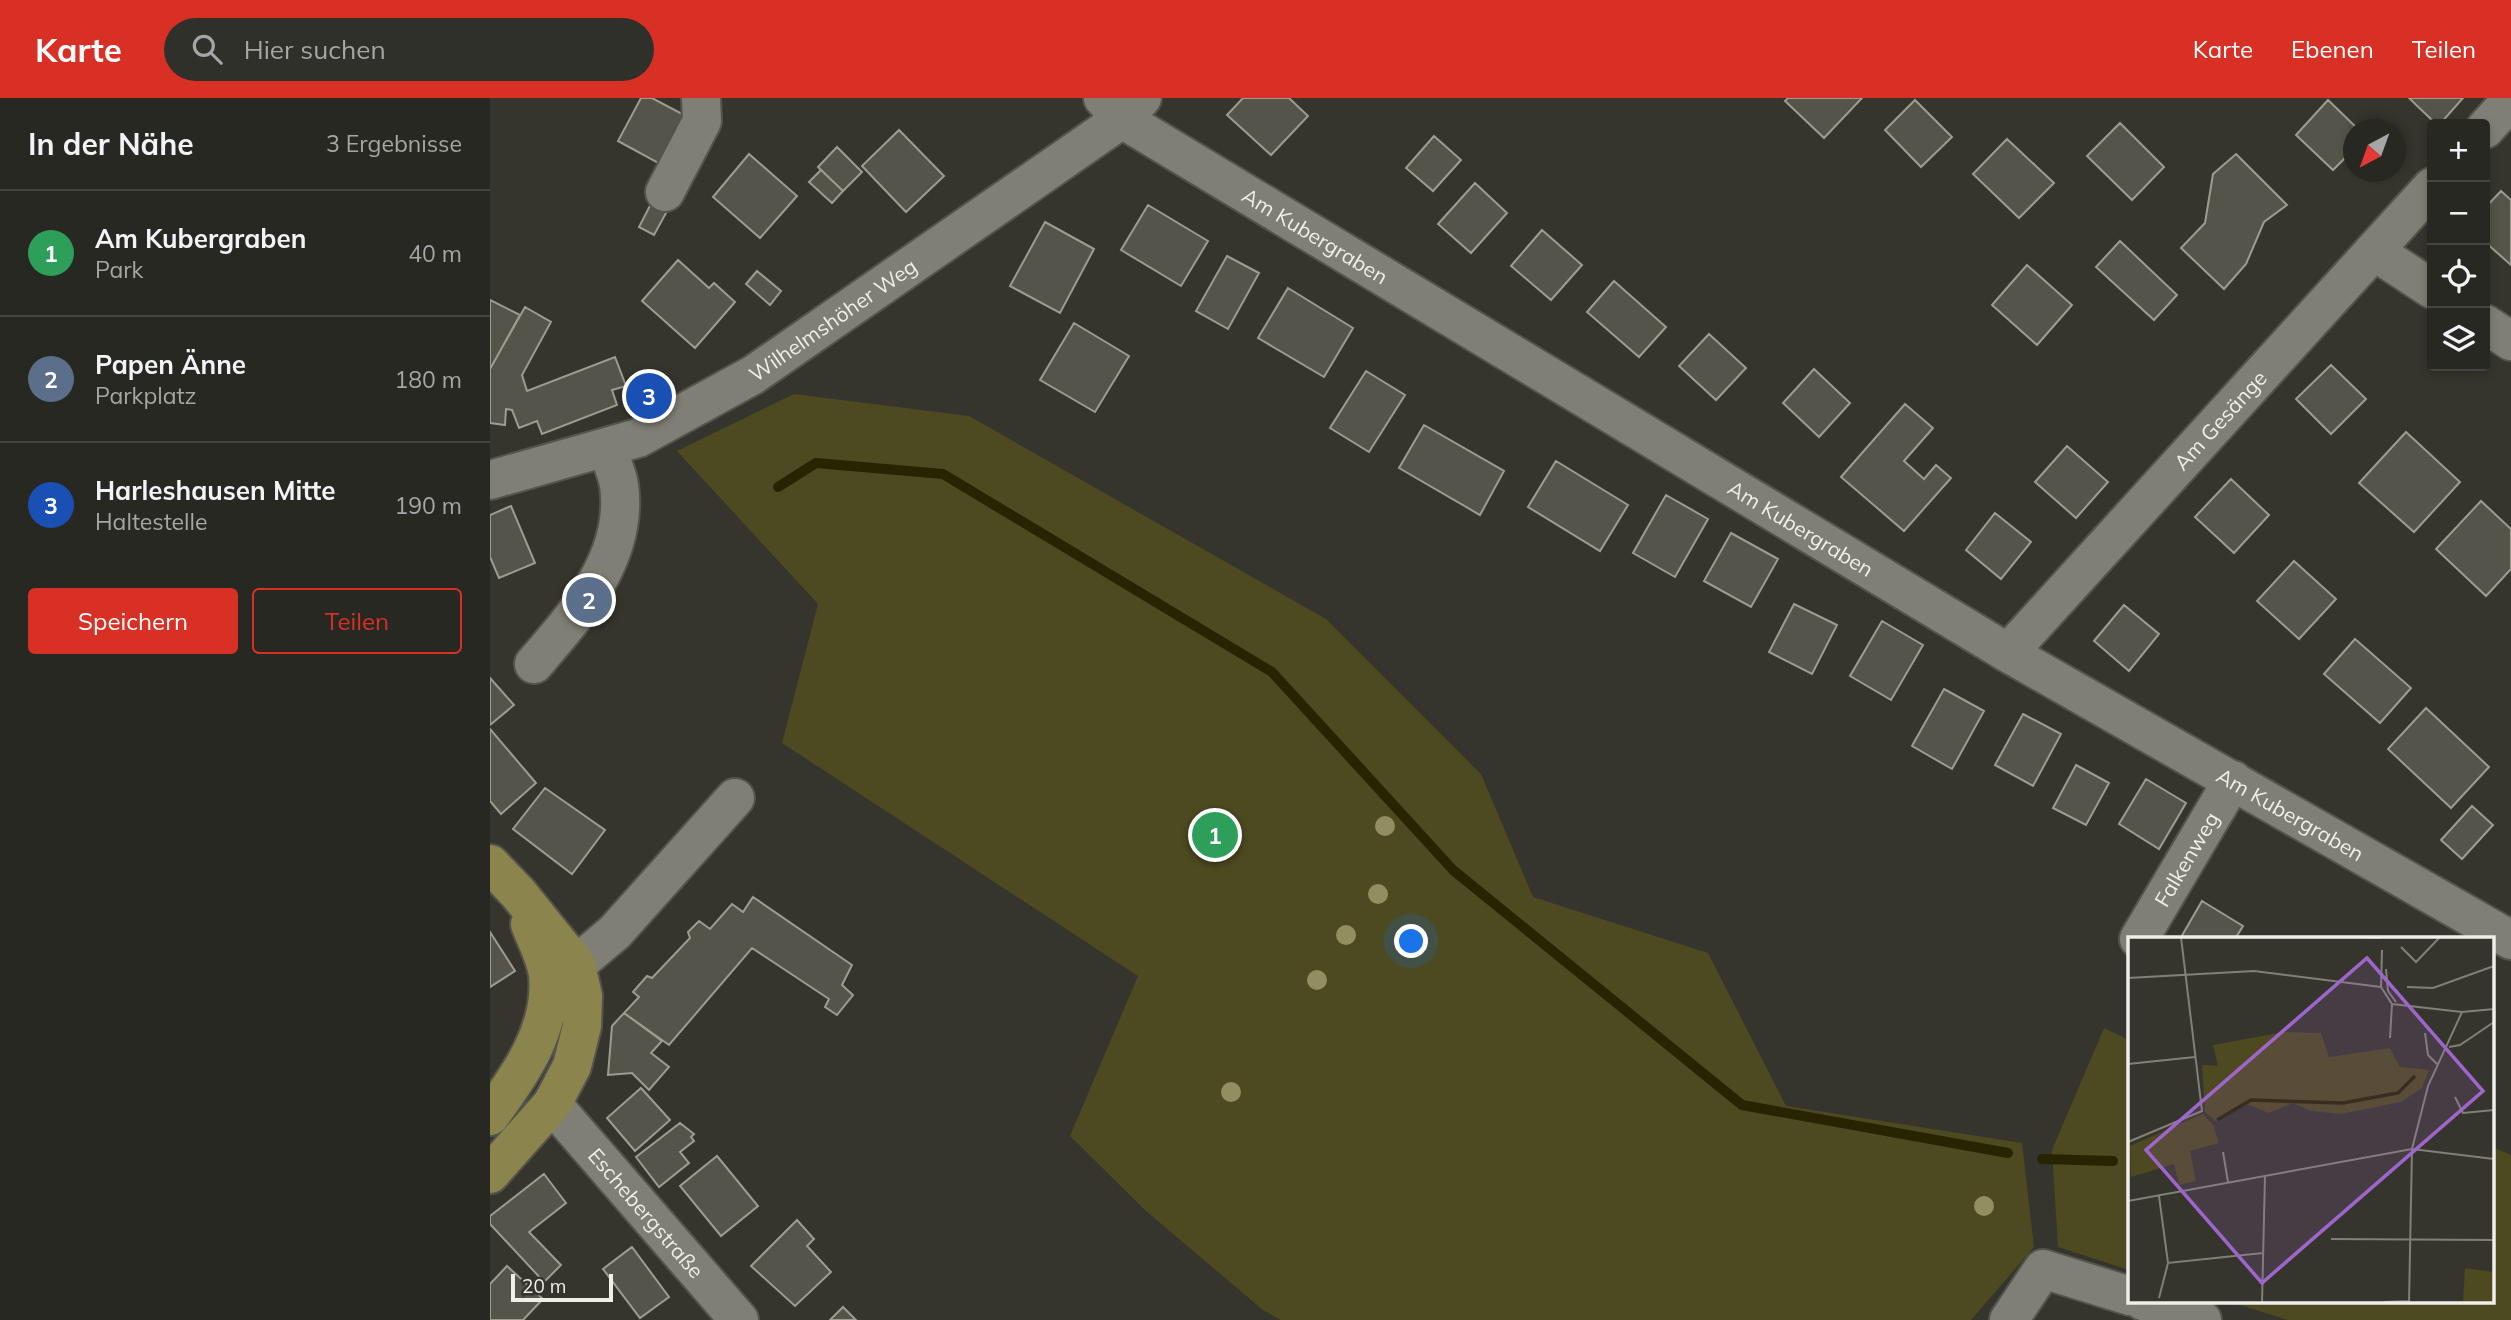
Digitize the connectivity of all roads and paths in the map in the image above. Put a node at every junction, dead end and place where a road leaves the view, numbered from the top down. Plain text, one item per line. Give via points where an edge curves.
1 (701, 98) edge
2 (2511, 100) edge
3 (1122, 105) edge
4 (2490, 123) edge
5 (665, 192) dead end
6 (2427, 193) edge
7 (2374, 251) junction
8 (2427, 286) edge
9 (2490, 327) edge
10 (2511, 341) edge
11 (607, 449) junction
12 (490, 480) edge
13 (2008, 653) junction
14 (534, 664) dead end
15 (2233, 780) junction
16 (736, 798) dead end
17 (490, 864) edge
18 (2140, 937) edge
19 (2511, 940) edge
20 (562, 969) junction
21 (516, 1081) junction
22 (552, 1104) junction
23 (490, 1116) edge
24 (490, 1174) edge
25 (2128, 1295) edge
26 (2146, 1302) edge
27 (739, 1320) edge
28 (2009, 1320) edge
29 (2202, 1320) edge

1 - 5 street via 702,121
2 - 4 street
3 - 11 street, Wilhelmshöher Weg via 753,375 638,438
3 - 13 street, Am Kubergraben
6 - 7 street, Am Gesänge
7 - 8 street
7 - 13 street, Am Gesänge
9 - 10 street
11 - 12 street, Wilhelmshöher Weg
11 - 14 street via 619,485 616,539 589,600
13 - 15 street, Am Kubergraben
15 - 18 street, Falkenweg
15 - 19 street, Am Kubergraben
16 - 20 street via 614,932
17 - 20 main road via 518,893
20 - 21 main road via 534,1048
20 - 22 main road via 583,996 582,1026 572,1066
21 - 22 main road
21 - 23 main road
22 - 24 main road
22 - 27 street, Eschebergstraße
25 - 28 street via 2043,1269
26 - 29 street

